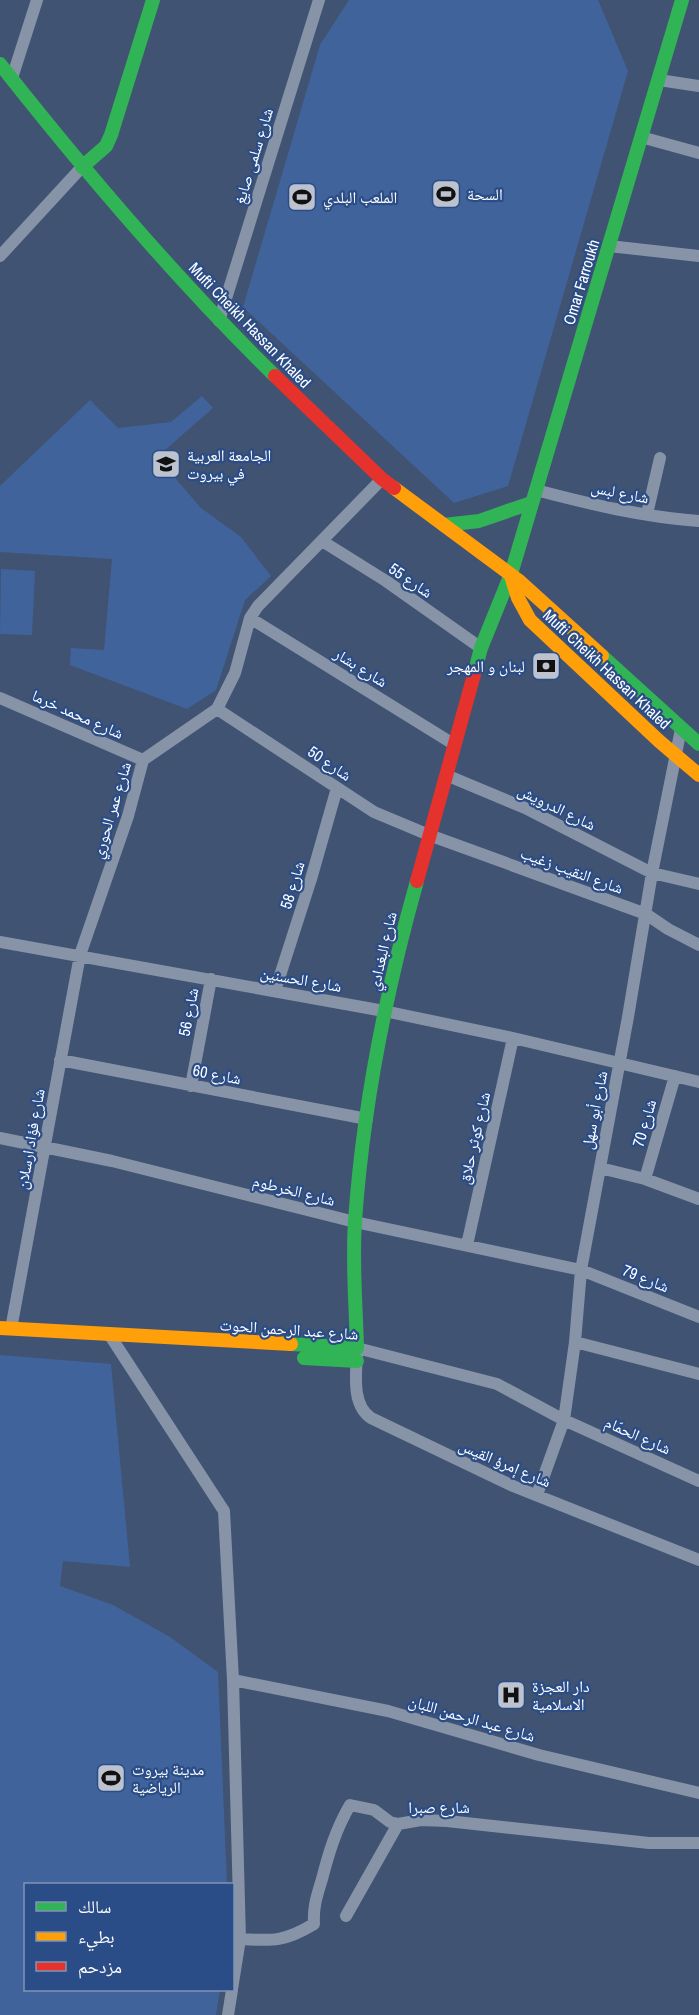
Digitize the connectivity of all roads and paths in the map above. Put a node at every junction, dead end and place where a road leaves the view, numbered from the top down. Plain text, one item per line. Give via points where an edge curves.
1 (37, 0) edge
2 (153, 0) edge
3 (319, 0) edge
4 (682, 0) edge
5 (0, 64) edge
6 (12, 78) junction
7 (659, 80) junction
8 (699, 86) edge
9 (640, 137) junction
10 (699, 153) edge
11 (82, 167) junction
12 (609, 246) junction
13 (1, 251) edge
14 (699, 256) edge
15 (219, 321) junction
16 (660, 458) dead end
17 (382, 479) junction
18 (533, 496) junction
19 (647, 514) junction
20 (699, 521) edge
21 (444, 525) junction
22 (322, 541) junction
23 (511, 574) junction
24 (250, 618) junction
25 (481, 648) junction
26 (0, 698) edge
27 (217, 709) junction
28 (681, 729) junction
29 (699, 744) edge
30 (455, 745) junction
31 (675, 754) junction
32 (143, 760) junction
33 (699, 774) edge
34 (446, 775) junction
35 (337, 788) junction
36 (429, 835) junction
37 (652, 873) junction
38 (699, 884) edge
39 (646, 914) junction
40 (0, 942) edge
41 (699, 945) edge
42 (80, 955) junction
43 (211, 979) junction
44 (275, 991) junction
45 (384, 1011) junction
46 (513, 1038) junction
47 (60, 1060) junction
48 (620, 1062) junction
49 (675, 1076) junction
50 (699, 1082) edge
51 (191, 1086) junction
52 (367, 1119) junction
53 (0, 1138) edge
54 (45, 1147) junction
55 (600, 1168) junction
56 (645, 1179) junction
57 (699, 1198) edge
58 (355, 1222) junction
59 (467, 1245) junction
60 (581, 1270) junction
61 (699, 1317) edge
62 (5, 1328) edge
63 (0, 1339) edge
64 (113, 1340) junction
65 (575, 1342) junction
66 (357, 1355) junction
67 (699, 1374) edge
68 (564, 1420) junction
69 (699, 1481) edge
70 (537, 1495) junction
71 (699, 1560) edge
72 (233, 1680) junction
73 (699, 1793) edge
74 (398, 1824) junction
75 (699, 1843) edge
76 (346, 1916) dead end
77 (240, 1939) junction
78 (234, 1976) edge
79 (232, 1991) edge
80 (228, 2015) edge

1 - 6 street
2 - 11 street via 111,135 106,146
3 - 15 street, شارع سلمى صايغ
4 - 7 street, Omar Farroukh
5 - 6 street, Mufti Cheikh Hassan Khaled
6 - 11 street, Mufti Cheikh Hassan Khaled
7 - 8 street
7 - 9 street, Omar Farroukh
9 - 10 street
9 - 12 street, Omar Farroukh
11 - 13 street
11 - 15 street, Mufti Cheikh Hassan Khaled
12 - 14 street
12 - 18 street, Omar Farroukh
15 - 17 street, Mufti Cheikh Hassan Khaled
16 - 19 street
17 - 21 street, Mufti Cheikh Hassan Khaled
17 - 22 street, شارع عمر الحوري
18 - 19 street, شارع لبس
18 - 21 street via 489,518
18 - 23 street, Omar Farroukh
19 - 20 street, شارع لبس
21 - 23 street, Mufti Cheikh Hassan Khaled
22 - 24 street, شارع عمر الحوري
22 - 25 street, شارع 55
23 - 25 street, شارع البغدادي
23 - 28 street, Mufti Cheikh Hassan Khaled
23 - 31 street, Mufti Cheikh Hassan Khaled via 530,620
24 - 27 street, شارع عمر الحوري via 236,673
24 - 30 street, شارع بشار
25 - 30 street, شارع البغدادي
26 - 32 street, شارع محمد خرما
27 - 32 street, شارع عمر الحوري
27 - 35 street, شارع 50
28 - 29 street, Mufti Cheikh Hassan Khaled
28 - 31 street, شارع أبو سهل
30 - 34 street, شارع البغدادي
31 - 33 street, Mufti Cheikh Hassan Khaled
31 - 37 street, شارع أبو سهل
32 - 42 street, شارع عمر الحوري
34 - 36 street, شارع البغدادي
34 - 37 street, شارع الدرويش via 525,808
35 - 36 street, شارع 50 via 374,812
35 - 44 street, شارع 58
36 - 39 street, شارع النقيب زغيب
36 - 45 street, شارع البغدادي
37 - 38 street, شارع الدرويش
37 - 39 street, شارع أبو سهل
39 - 41 street, شارع النقيب زغيب
39 - 48 street, شارع أبو سهل
40 - 42 street, شارع الحسنين
42 - 43 street, شارع الحسنين
42 - 47 street, شارع فؤاد ارسلان
43 - 44 street, شارع الحسنين
43 - 51 street, شارع 56
44 - 45 street, شارع الحسنين
45 - 46 street, شارع الحسنين
45 - 52 street, شارع البغدادي
46 - 48 street, شارع الحسنين
46 - 59 street, شارع كوثر حلاق
47 - 51 street, شارع 60
47 - 54 street, شارع فؤاد ارسلان
48 - 49 street, شارع الحسنين
48 - 55 street, شارع أبو سهل
49 - 50 street, شارع الحسنين
49 - 56 street, شارع 70
51 - 52 street, شارع 60
52 - 58 street, شارع البغدادي
53 - 54 street, شارع الخرطوم
54 - 58 street, شارع الخرطوم
54 - 62 street, شارع فؤاد ارسلان
55 - 56 street
55 - 60 street, شارع أبو سهل
56 - 57 street
58 - 59 street, شارع الخرطوم
58 - 66 street, شارع البغدادي
59 - 60 street, شارع الخرطوم
60 - 61 street, شارع 79
60 - 65 street, شارع أبو سهل
62 - 64 street, شارع عبد الرحمن الحوت
63 - 64 street, شارع عبد الرحمن الحوت
64 - 66 street, شارع عبد الرحمن الحوت
64 - 72 street via 224,1511
65 - 67 street
65 - 68 street, شارع أبو سهل
66 - 68 street, شارع عبد الرحمن الحوت via 496,1384
66 - 70 street, شارع إمرؤ القيس via 358,1399 365,1414 454,1460
68 - 69 street, شارع الحمّام
68 - 70 street, شارع أبو سهل
70 - 71 street, شارع إمرؤ القيس
72 - 73 street, شارع عبد الرحمن اللبان via 388,1711 539,1755
72 - 77 street
74 - 75 street, شارع صبرا via 447,1821 649,1843
74 - 76 street
74 - 77 street, شارع صبرا via 374,1810 350,1805 329,1852 313,1907 314,1924 274,1941
77 - 78 street
79 - 80 street

